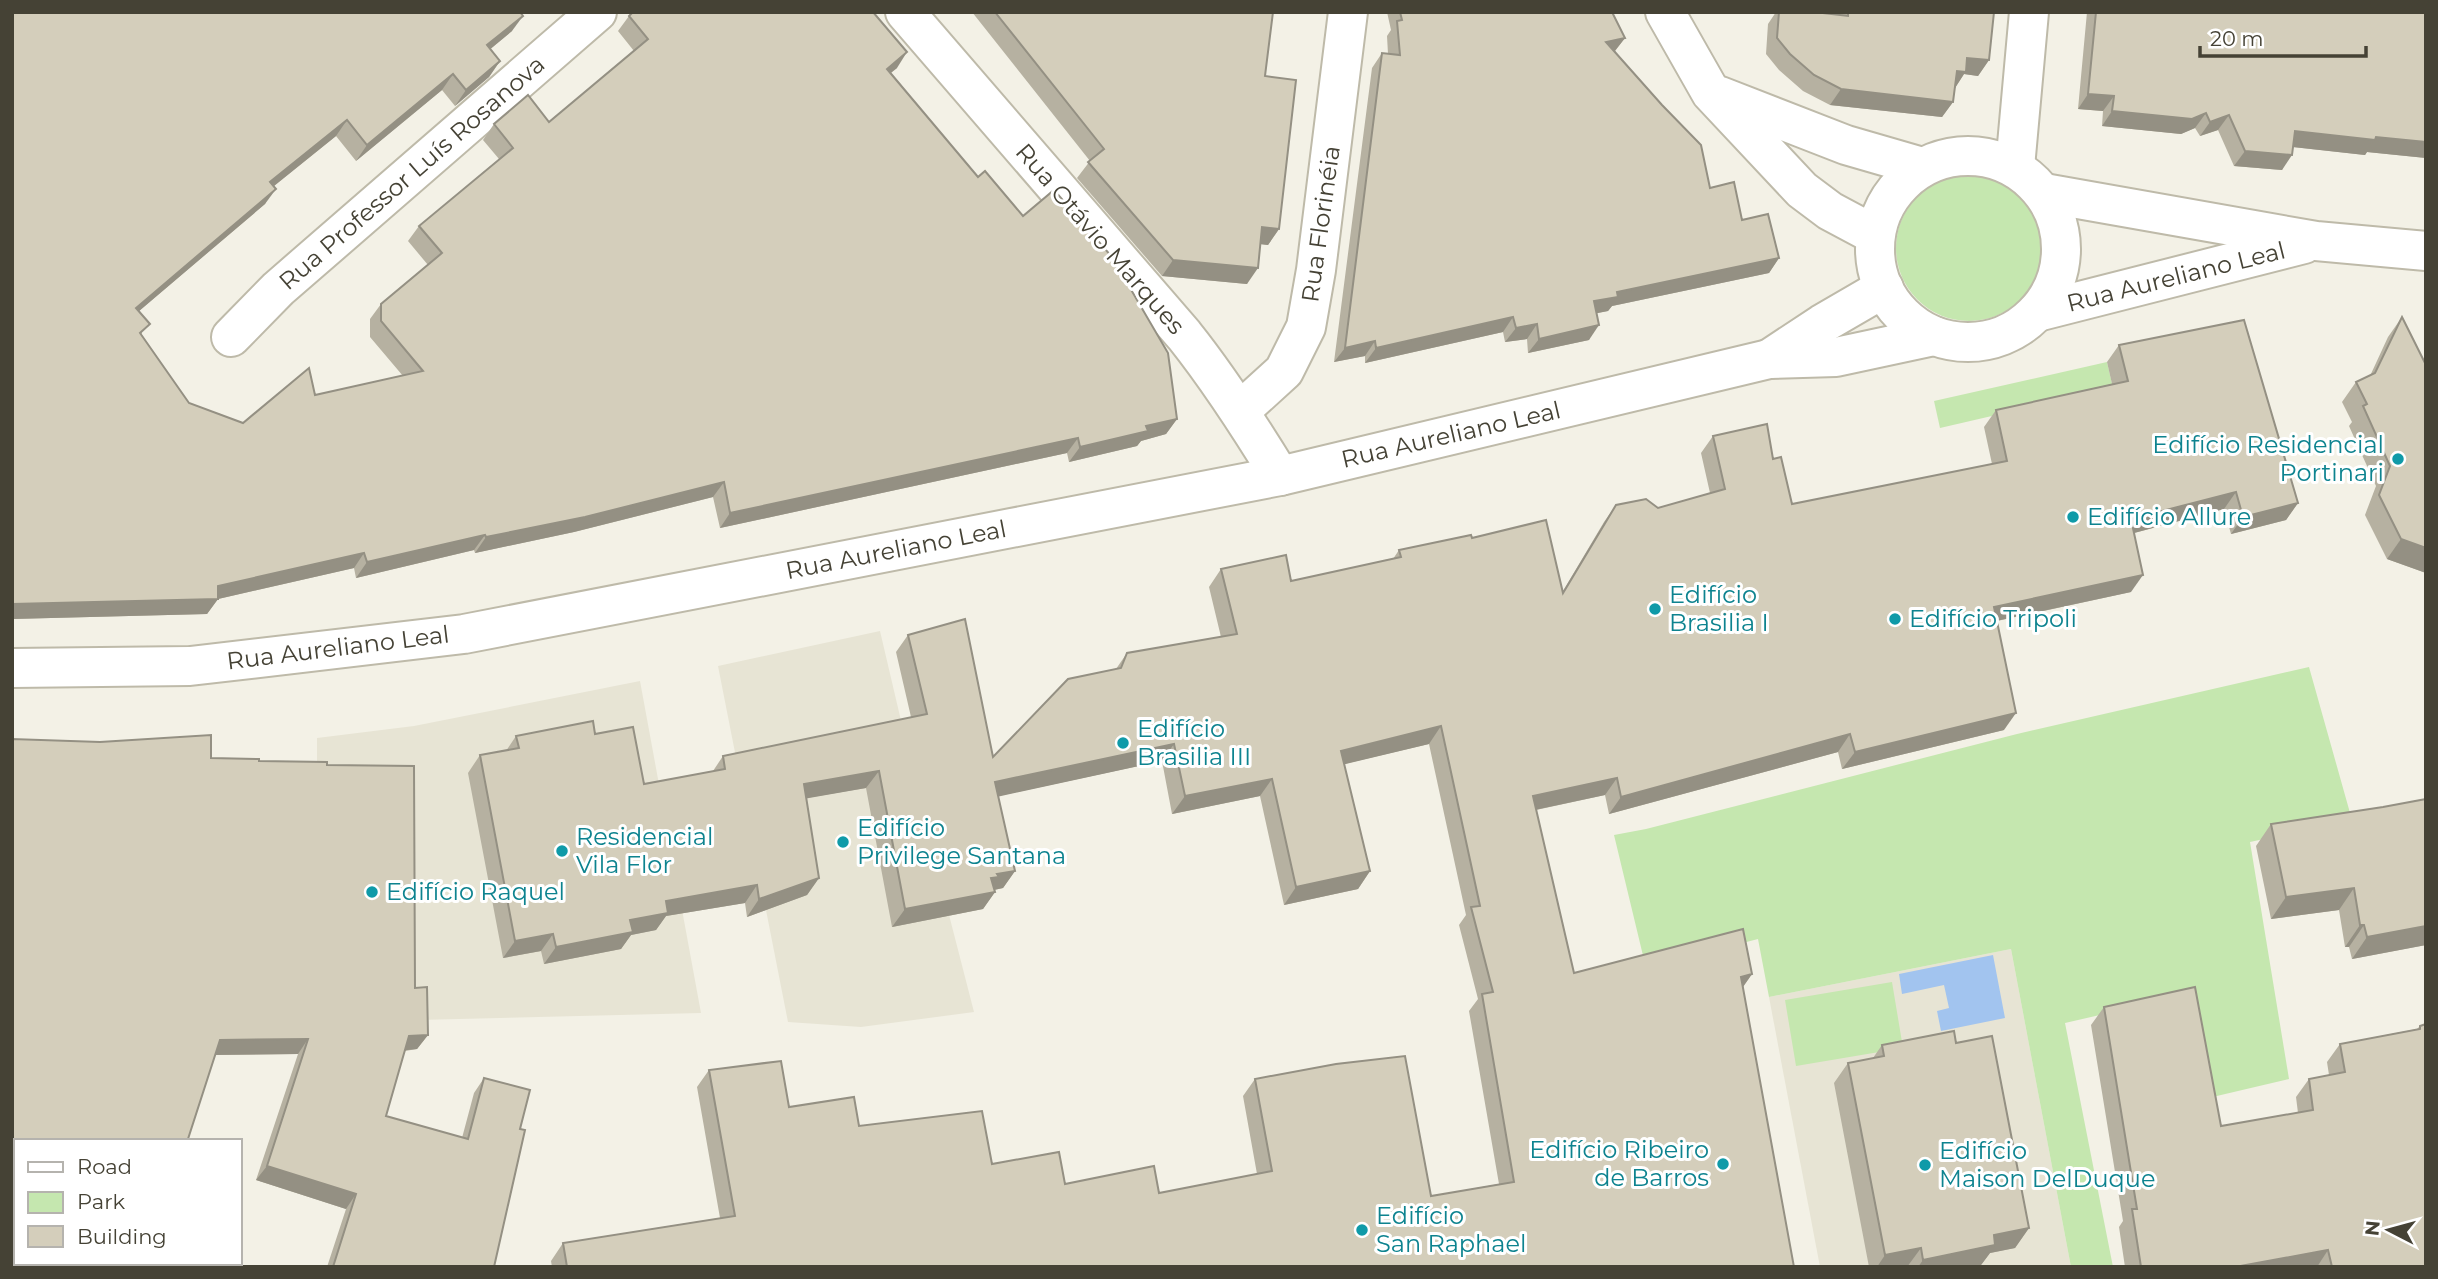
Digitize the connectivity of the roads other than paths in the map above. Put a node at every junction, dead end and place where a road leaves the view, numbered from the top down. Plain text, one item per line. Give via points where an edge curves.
1 (597, 12) edge
2 (905, 12) edge
3 (1348, 12) edge
4 (1665, 12) edge
5 (2029, 12) edge
6 (1710, 93) junction
7 (1922, 167) junction
8 (2015, 167) junction
9 (2044, 193) junction
10 (1875, 235) junction
11 (2316, 241) junction
12 (2426, 251) edge
13 (1884, 288) junction
14 (2037, 312) junction
15 (1934, 336) junction
16 (231, 337) dead end
17 (1769, 359) junction
18 (1240, 411) junction
19 (1280, 476) junction
20 (12, 668) edge

1 - 16 street, Rua Professor Luís Rosanova via 278,289
2 - 18 street, Rua Otávio Marques via 1184,335
3 - 18 street, Rua Florinéia via 1306,327 1284,371
4 - 6 street
5 - 8 street
6 - 7 street via 1846,145
6 - 10 street via 1802,190
7 - 8 street, Rua Aureliano Leal via 1953,156 1985,156
7 - 10 street, Rua Aureliano Leal via 1892,196
8 - 9 street, Rua Aureliano Leal
9 - 11 street, Rua Aureliano Leal
9 - 14 street, Rua Aureliano Leal via 2057,222 2062,254 2054,285
10 - 13 street, Rua Aureliano Leal via 1875,262
11 - 12 street, Rua Aureliano Leal
11 - 14 street, Rua Aureliano Leal
13 - 15 street, Rua Aureliano Leal via 1913,325
13 - 17 street, Rua Aureliano Leal
14 - 15 street, Rua Aureliano Leal via 2016,329 1989,340 1961,342
15 - 17 street, Rua Aureliano Leal via 1836,357
17 - 19 street, Rua Aureliano Leal
18 - 19 street, Rua Otávio Marques
19 - 20 street, Rua Aureliano Leal via 464,634 190,666

